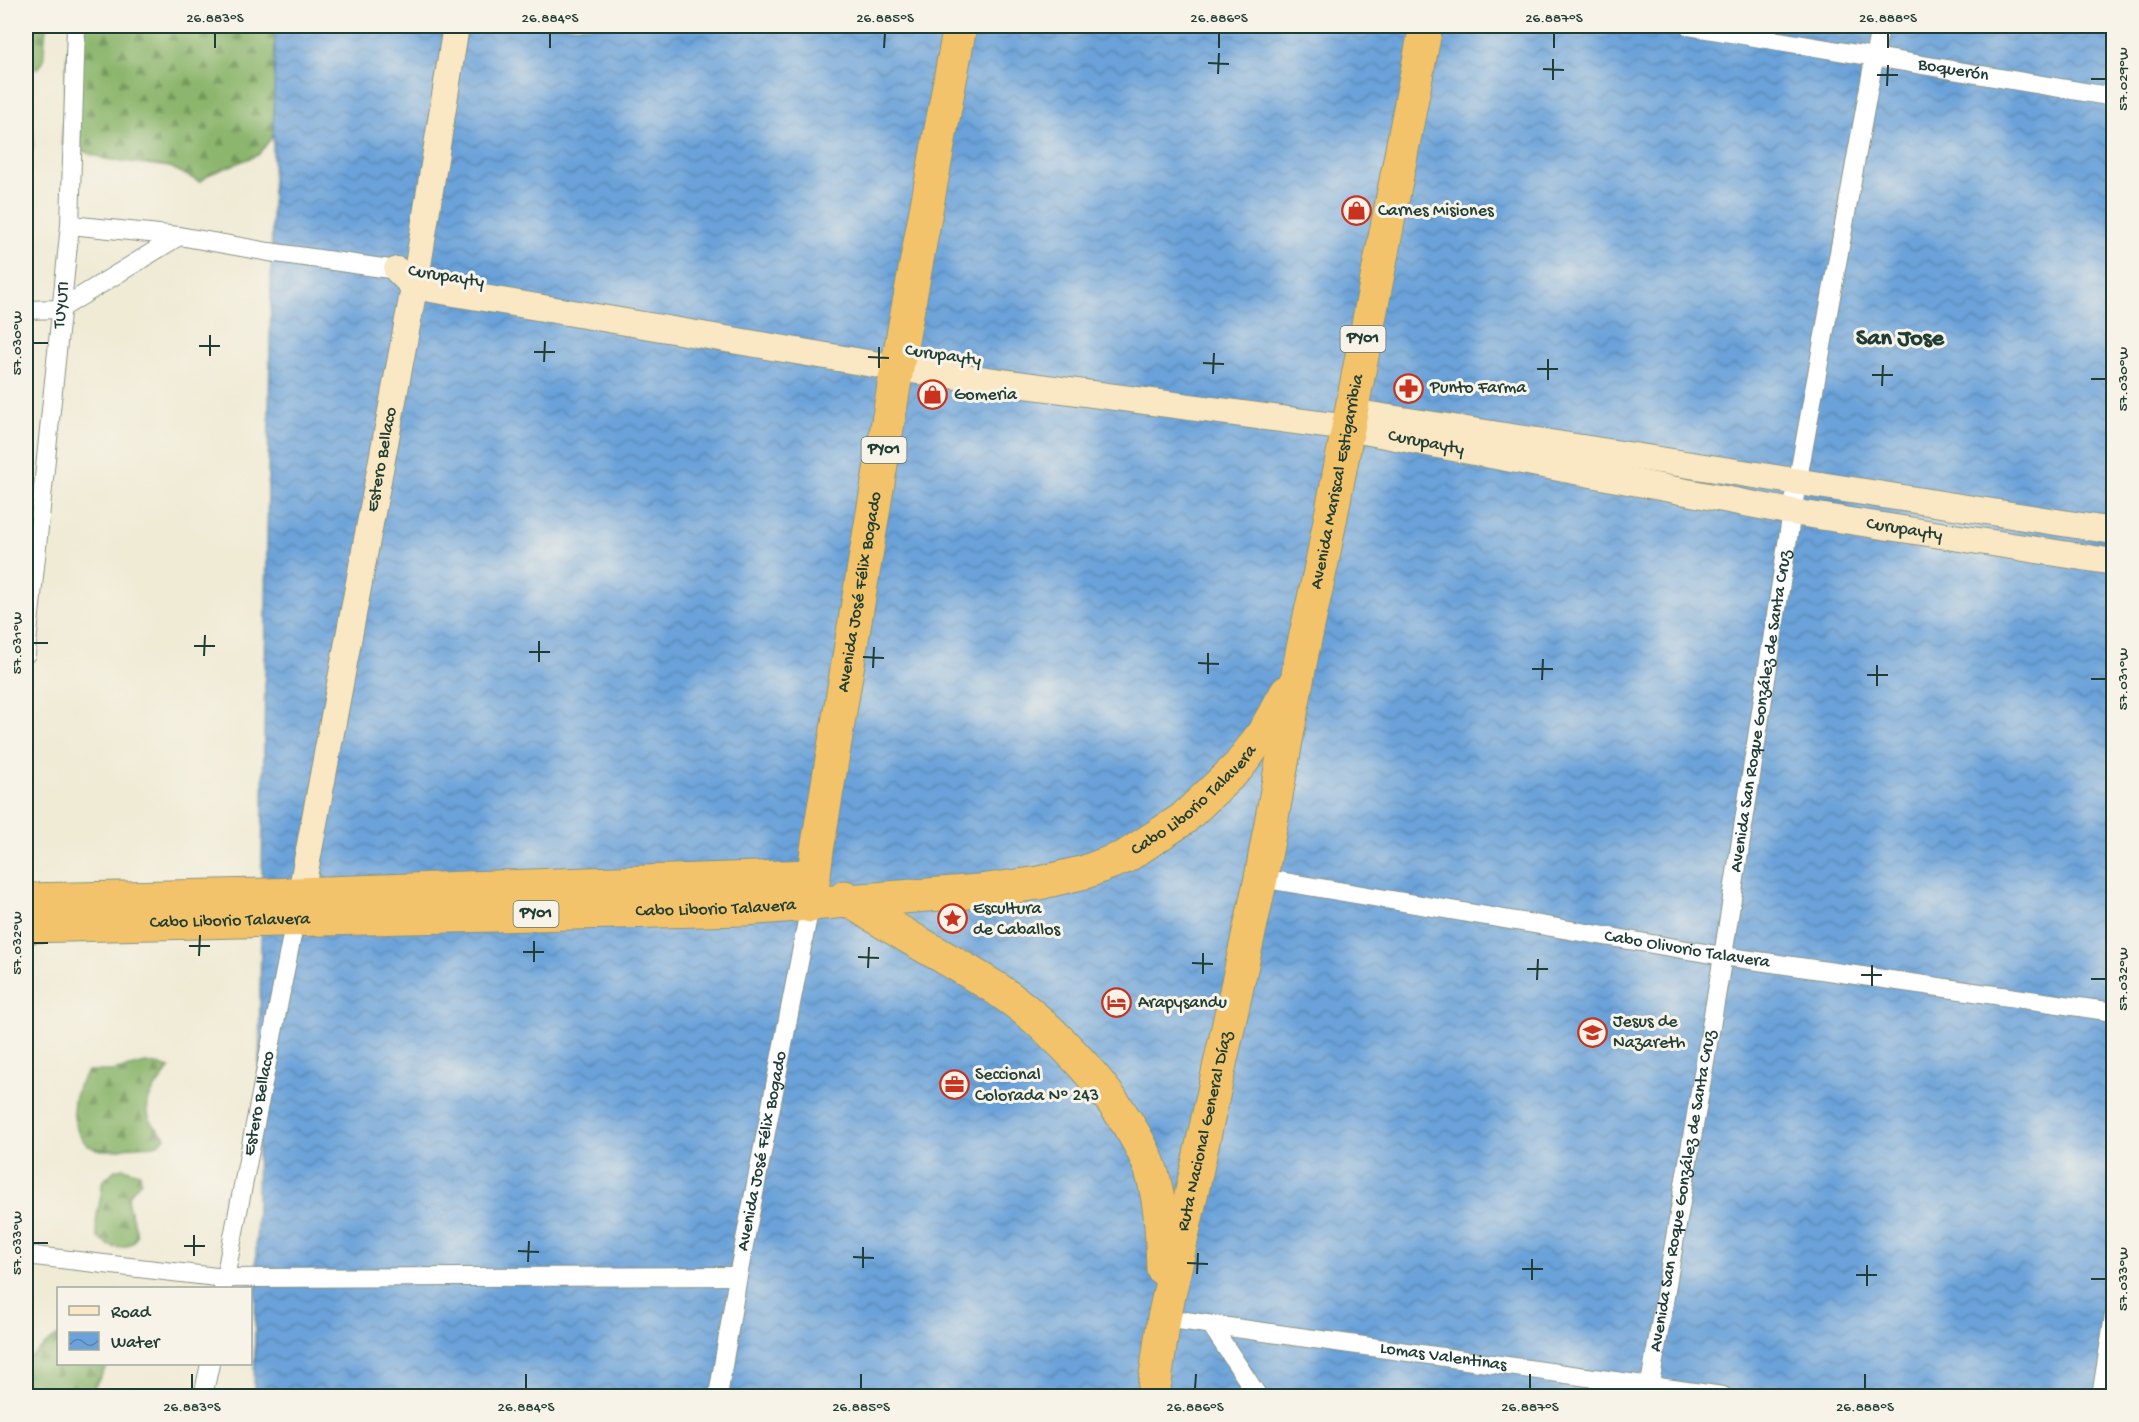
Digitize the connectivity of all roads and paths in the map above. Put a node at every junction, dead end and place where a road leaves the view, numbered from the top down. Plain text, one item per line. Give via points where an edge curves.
1 (76, 26) edge
2 (456, 26) edge
3 (960, 26) edge
4 (1426, 26) edge
5 (1689, 26) edge
6 (1880, 26) edge
7 (1875, 58) junction
8 (2114, 97) edge
9 (70, 225) junction
10 (179, 236) junction
11 (409, 276) junction
12 (60, 309) junction
13 (26, 310) edge
14 (900, 359) junction
15 (1349, 420) junction
16 (1798, 482) junction
17 (1792, 512) junction
18 (2114, 531) edge
19 (2114, 562) edge
20 (1302, 653) junction
21 (26, 654) edge
22 (1261, 878) junction
23 (812, 891) junction
24 (26, 900) edge
25 (848, 900) junction
26 (298, 907) junction
27 (26, 926) edge
28 (1723, 956) junction
29 (2114, 1012) edge
30 (26, 1255) edge
31 (738, 1276) junction
32 (224, 1283) edge
33 (2114, 1316) edge
34 (1164, 1318) junction
35 (1211, 1325) junction
36 (210, 1365) edge
37 (1649, 1391) edge
38 (203, 1396) edge
39 (718, 1396) edge
40 (1153, 1396) edge
41 (1258, 1396) edge
42 (1723, 1396) edge
43 (2101, 1396) edge

1 - 9 street, TUYUTI
2 - 11 street, Estero Bellaco
3 - 14 highway, Avenida José Félix Bogado / PY01
4 - 15 highway, Avenida Mariscal Estigarribia / PY01
5 - 7 street, Boquerón
6 - 7 street, Avenida San Roque González de Santa Cruz
7 - 8 street, Boquerón
7 - 16 street, Avenida San Roque González de Santa Cruz
9 - 10 street
9 - 12 street, TUYUTI
10 - 11 street
10 - 12 street
11 - 14 street, Curupayty
11 - 26 street, Estero Bellaco
12 - 13 street
12 - 21 street, TUYUTI
14 - 15 street, Curupayty
14 - 23 highway, Avenida José Félix Bogado / PY01
15 - 16 street, Curupayty
15 - 17 street, Curupayty
15 - 20 highway, Avenida Mariscal Estigarribia / PY01
16 - 17 street, Avenida San Roque González de Santa Cruz
16 - 18 street, Curupayty
17 - 19 street, Curupayty
17 - 28 street, Avenida San Roque González de Santa Cruz
20 - 22 highway, Ruta Nacional General Díaz
20 - 25 highway, Cabo Liborio Talavera / PY01 via 1284,699 1239,766 1183,819 1125,857 1039,883
22 - 28 street, Cabo Olivorio Talavera
22 - 34 highway, Ruta Nacional General Díaz
23 - 25 highway
23 - 26 highway, Cabo Liborio Talavera / PY01
23 - 31 street, Avenida José Félix Bogado
24 - 26 highway, Cabo Liborio Talavera / PY01
25 - 34 highway via 998,990 1051,1031 1083,1065 1147,1159 1161,1217
26 - 27 highway, Cabo Liborio Talavera / PY01
26 - 32 street, Estero Bellaco
28 - 29 street, Cabo Olivorio Talavera
28 - 37 street, Avenida San Roque González de Santa Cruz
30 - 32 street
31 - 32 street
31 - 39 street, Avenida José Félix Bogado
33 - 43 street
34 - 35 street, Lomas Valentinas
34 - 40 highway, Ruta Nacional General Díaz
35 - 37 street, Lomas Valentinas
35 - 41 street
36 - 38 street
37 - 42 street, Lomas Valentinas

